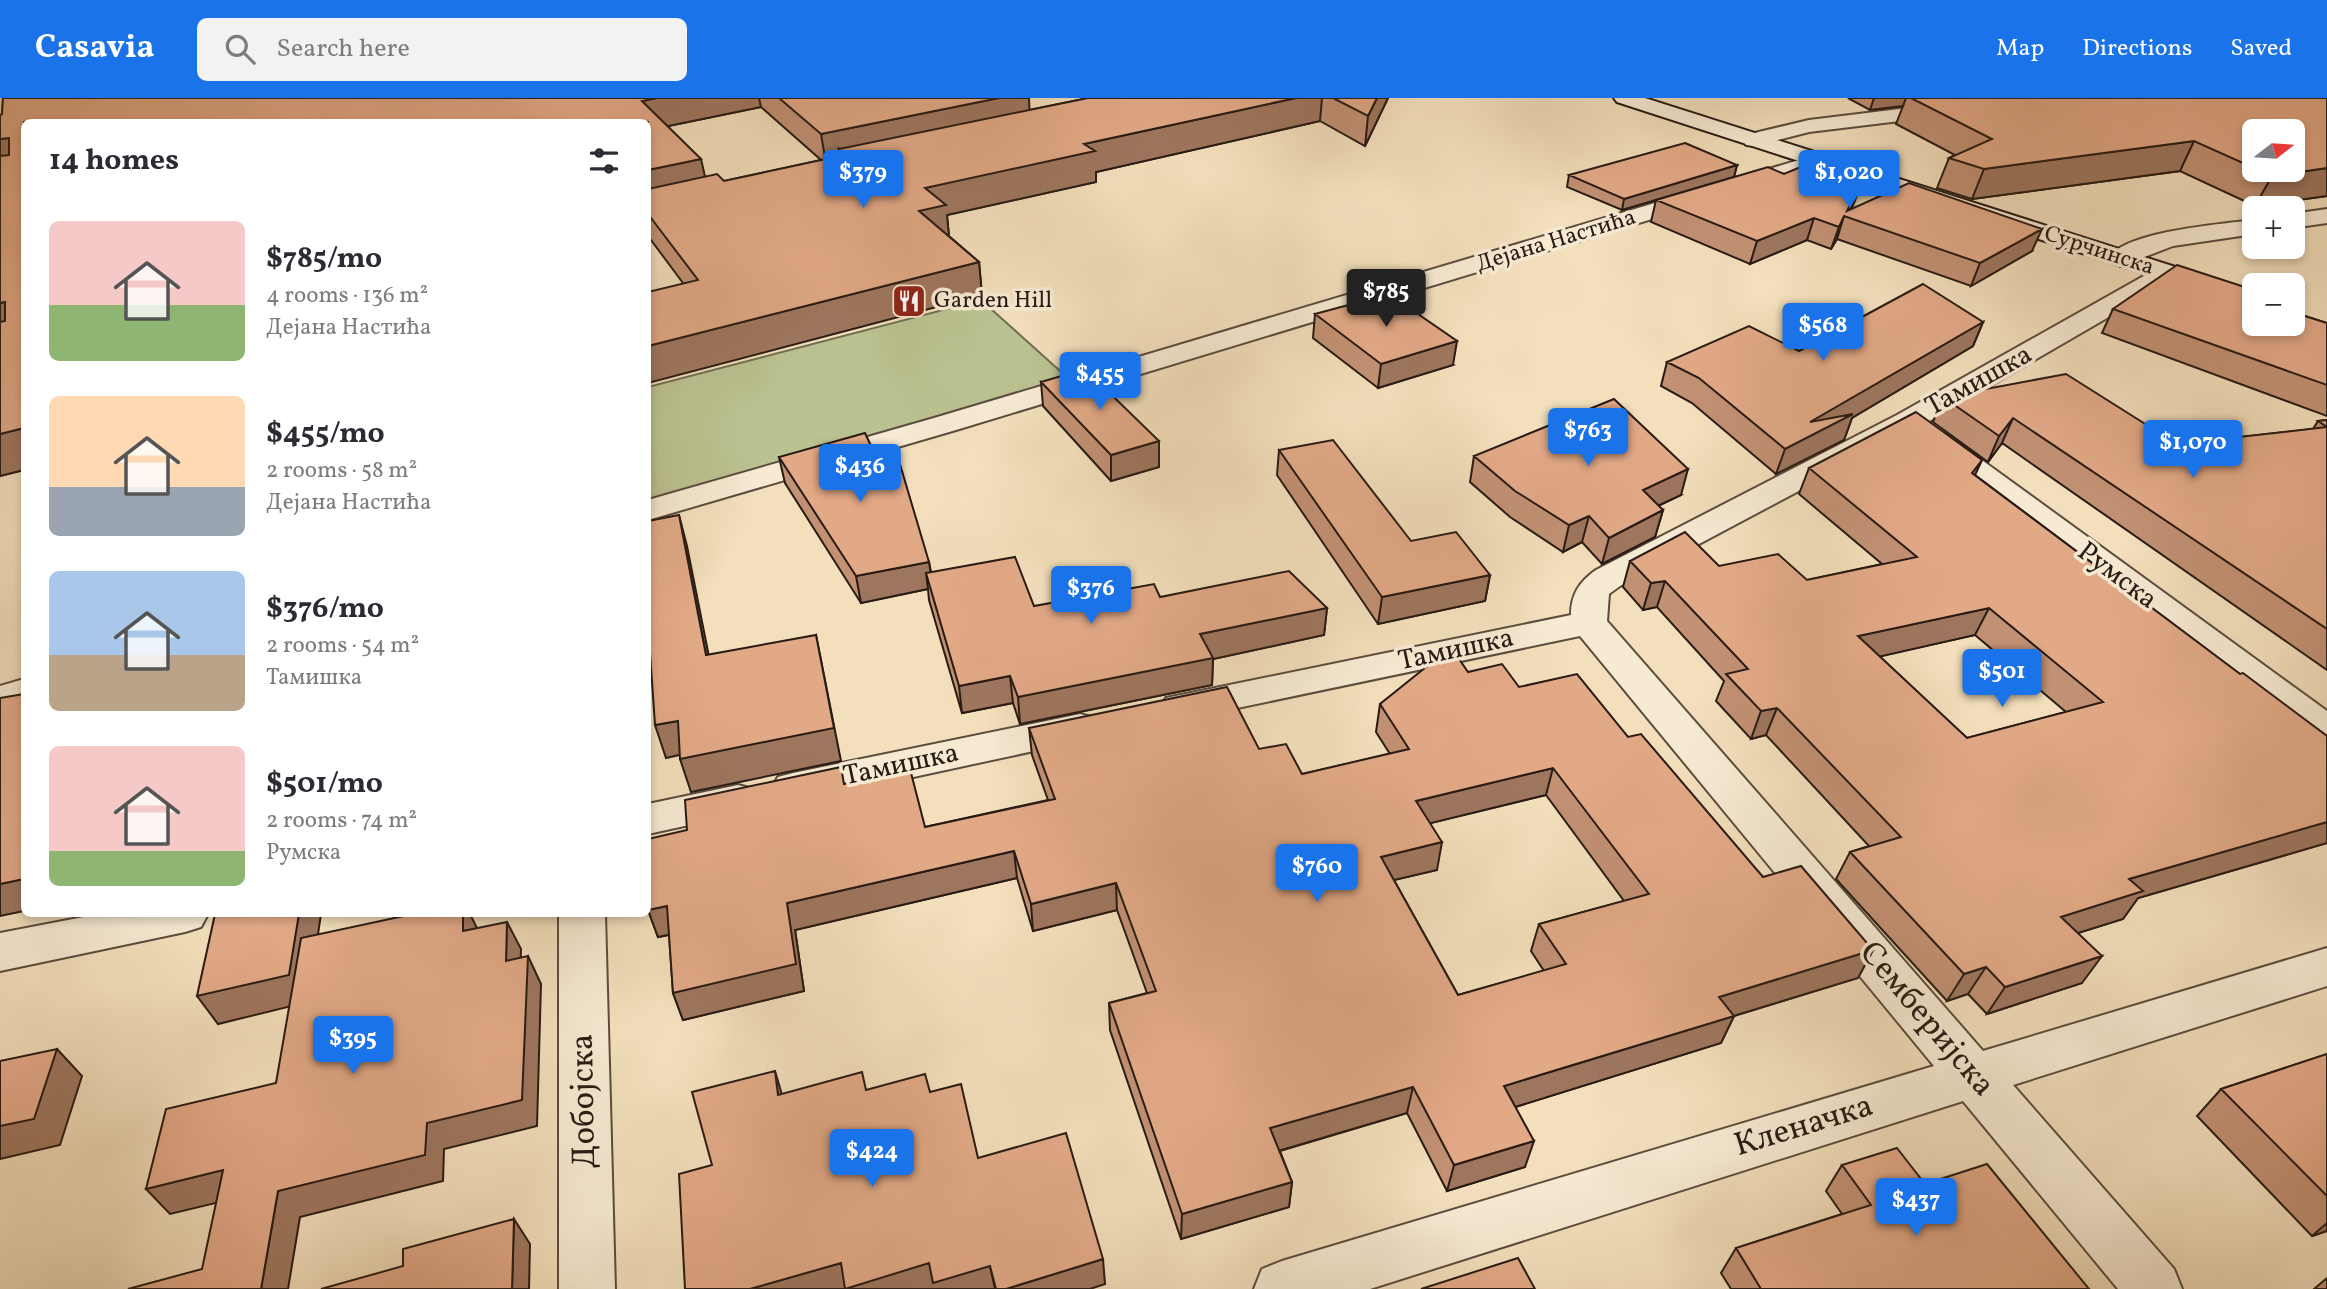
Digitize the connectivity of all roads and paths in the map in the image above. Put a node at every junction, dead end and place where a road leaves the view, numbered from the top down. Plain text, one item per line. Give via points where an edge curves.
1 (1624, 98) edge
2 (2041, 98) edge
3 (1977, 101) edge
4 (1754, 140) junction
5 (1819, 161) junction
6 (2327, 216) edge
7 (2305, 219) edge
8 (2242, 228) edge
9 (2121, 258) junction
10 (2167, 273) junction
11 (2242, 297) edge
12 (1908, 421) junction
13 (651, 509) edge
14 (1589, 623) junction
15 (21, 693) edge
16 (0, 700) edge
17 (1151, 713) edge
18 (1110, 722) edge
19 (2327, 731) edge
20 (651, 818) edge
21 (170, 917) edge
22 (582, 917) edge
23 (0, 952) edge
24 (2327, 967) edge
25 (1973, 1075) junction
26 (587, 1289) edge
27 (1282, 1289) edge
28 (2154, 1289) edge

1 - 4 street, Сурчинска
2 - 3 street
3 - 4 street via 1809,126
4 - 5 street, Сурчинска
5 - 9 street, Сурчинска
5 - 13 street, Дејана Настића
6 - 7 street
8 - 9 street via 2144,244
9 - 10 street, Сурчинска
10 - 11 street, Сурчинска
10 - 12 street, Тамишка
12 - 14 street, Тамишка via 1608,578 1588,597
12 - 19 street, Румска
14 - 17 street, Тамишка
14 - 25 street, Семберијска
15 - 16 street
18 - 20 street, Тамишка
21 - 23 street
22 - 26 street, Добојска
24 - 25 street, Кленачка
25 - 27 street, Кленачка
25 - 28 street, Семберијска

